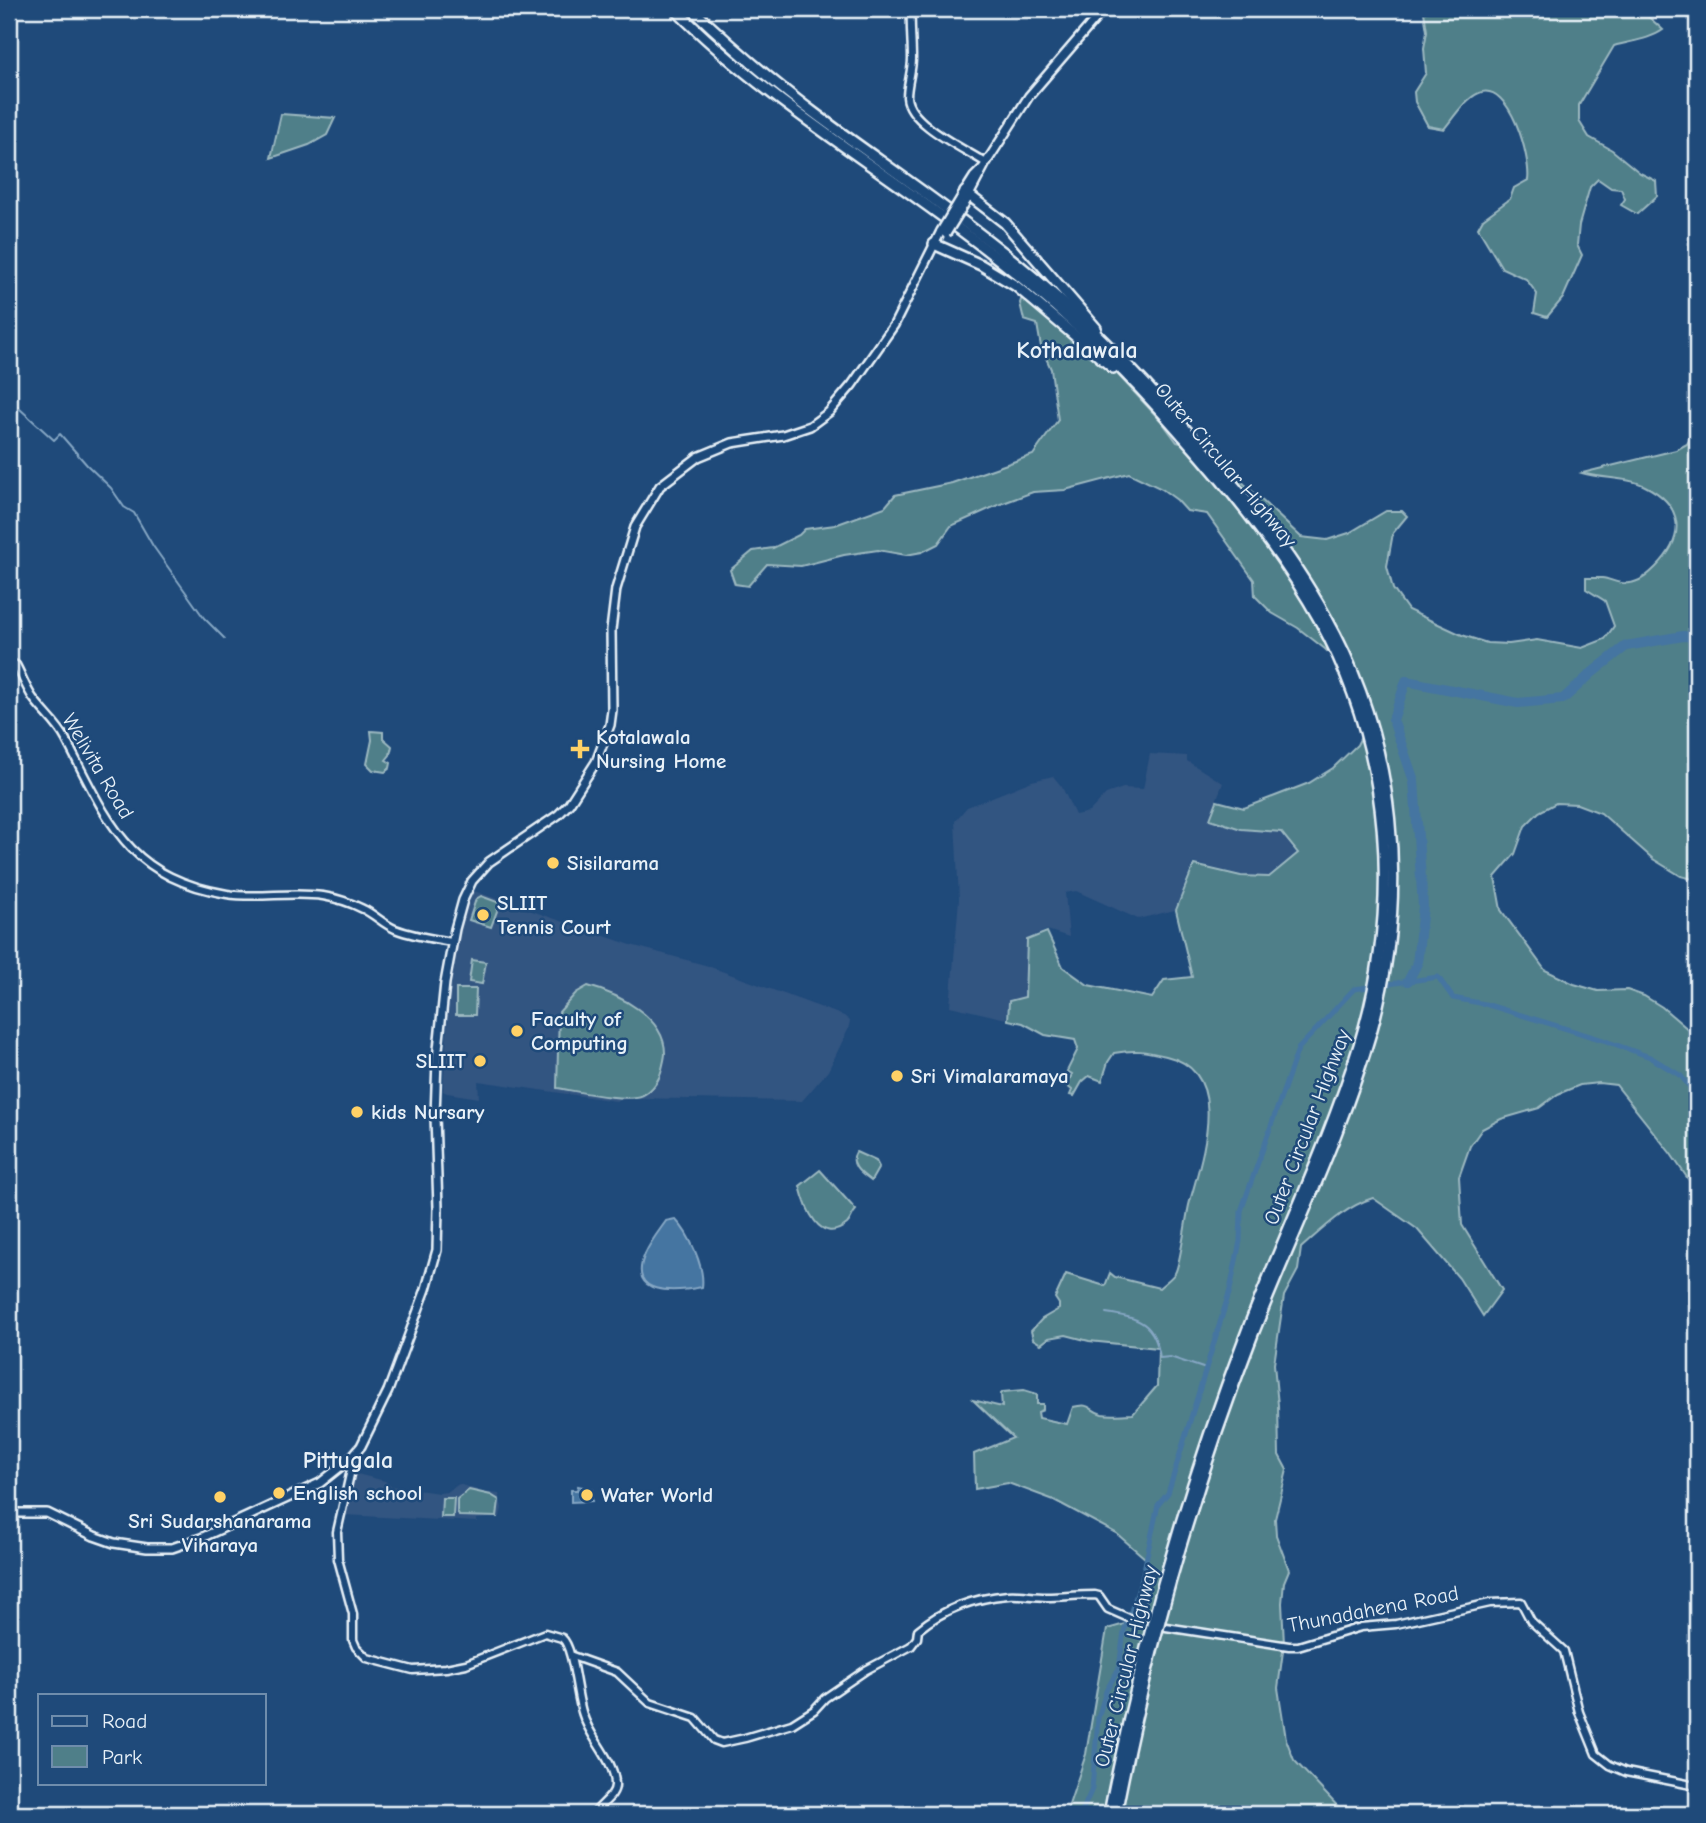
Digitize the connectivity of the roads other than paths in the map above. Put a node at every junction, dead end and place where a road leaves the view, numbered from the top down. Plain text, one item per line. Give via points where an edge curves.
1 (675, 9) edge
2 (692, 9) edge
3 (911, 9) edge
4 (1104, 9) edge
5 (817, 122) junction
6 (984, 166) junction
7 (966, 196) junction
8 (936, 246) junction
9 (1125, 361) junction
10 (1156, 405) junction
11 (1186, 434) junction
12 (9, 662) edge
13 (452, 942) junction
14 (349, 1460) junction
15 (9, 1513) edge
16 (572, 1656) junction
17 (1697, 1786) edge
18 (594, 1814) edge
19 (1109, 1814) edge
20 (1116, 1814) edge

1 - 5 highway, Outer Circular Highway via 743,71
2 - 5 highway, Outer Circular Highway
3 - 6 street via 909,104 929,128
4 - 6 main road via 1030,96
5 - 9 highway, Outer Circular Highway via 935,200 1013,260
5 - 10 highway, Outer Circular Highway via 1007,266 1099,346
6 - 7 main road
7 - 8 main road, bridge
7 - 9 highway via 1005,223
8 - 10 highway via 1016,286
8 - 13 main road via 894,325 829,412 802,429 732,443 698,457 665,482 644,509 616,589 611,630 612,710 596,762 558,815 479,872 463,900
9 - 11 highway, Outer Circular Highway
10 - 11 highway, Outer Circular Highway
11 - 19 highway, Outer Circular Highway, bridge via 1276,551 1335,651 1360,714 1377,783 1384,841 1384,906 1377,968 1360,1042 1203,1455 1151,1633
11 - 20 highway, Outer Circular Highway, bridge via 1256,513 1296,569 1327,618 1356,681 1377,745 1390,812 1391,921 1378,1002 1356,1079 1253,1335 1198,1494 1148,1669
12 - 13 street, Welivita Road via 16,665 31,695 65,737 109,822 152,867 228,894 311,895 347,902 391,928
13 - 14 main road via 436,1071 436,1255 383,1405
14 - 15 main road via 326,1480 172,1548 114,1543 47,1513
14 - 16 street via 337,1532 338,1559 350,1600 353,1640 367,1658 414,1670 446,1668 545,1633 562,1638
16 - 17 street, Thunadahena Road via 617,1672 650,1703 695,1718 722,1743 792,1724 866,1670 911,1646 927,1623 969,1602 1010,1595 1095,1595 1119,1616 1140,1623 1298,1646 1362,1627 1490,1603 1521,1602 1531,1620 1564,1651 1579,1712 1596,1754 1626,1772
16 - 18 street via 583,1718 615,1781 614,1791

